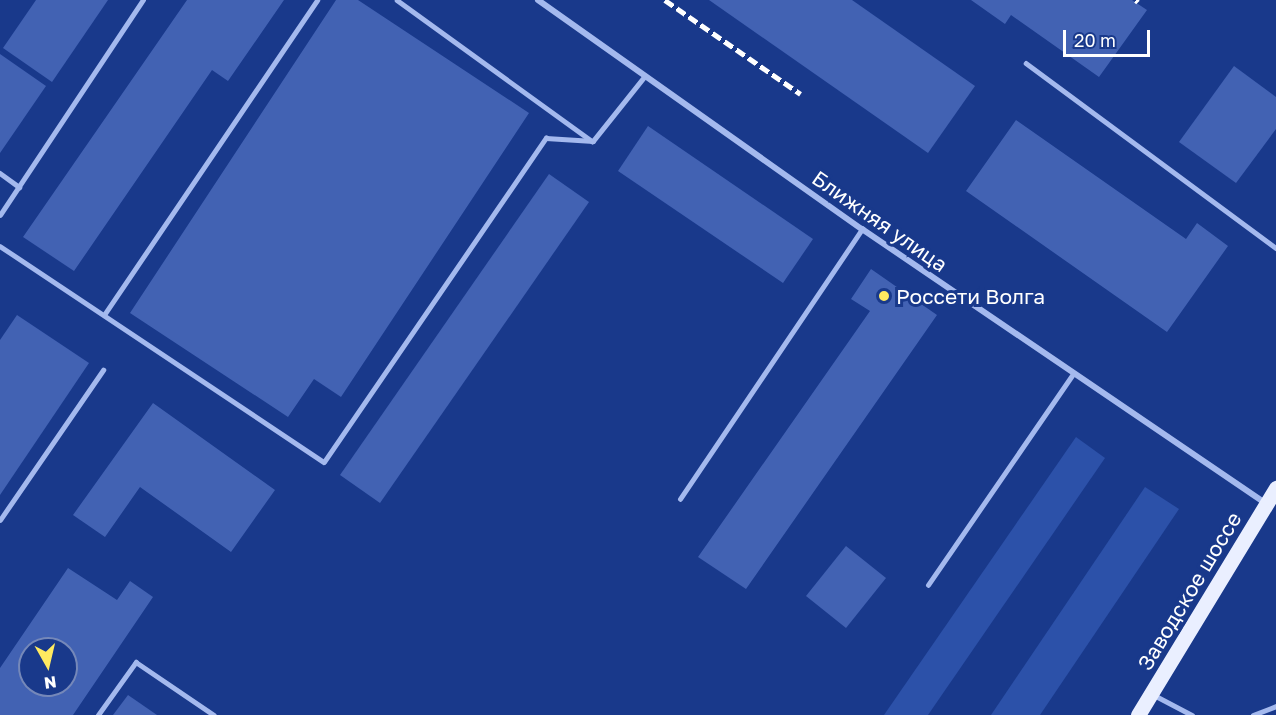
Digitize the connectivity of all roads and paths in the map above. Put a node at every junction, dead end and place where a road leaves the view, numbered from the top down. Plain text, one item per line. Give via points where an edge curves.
1 (143, 0) edge
2 (317, 0) edge
3 (397, 0) edge
4 (538, 0) edge
5 (1026, 63) dead end
6 (644, 77) junction
7 (593, 141) junction
8 (0, 173) edge
9 (19, 187) junction
10 (0, 215) edge
11 (862, 229) junction
12 (0, 246) edge
13 (1276, 248) edge
14 (104, 315) junction
15 (103, 370) dead end
16 (1073, 374) junction
17 (1276, 488) edge
18 (680, 499) dead end
19 (1266, 504) junction
20 (0, 520) edge
21 (928, 585) dead end
22 (1152, 694) junction
23 (1276, 706) edge
24 (98, 715) edge
25 (214, 715) edge
26 (1138, 715) edge
27 (1192, 715) edge
28 (1253, 715) edge

1 - 9 lane
2 - 14 lane
3 - 7 lane
4 - 6 street, Ближняя улица
5 - 13 lane
6 - 7 lane
6 - 11 street, Ближняя улица
7 - 14 lane via 546,138 324,462
8 - 9 lane
9 - 10 lane
11 - 16 street, Ближняя улица
11 - 18 lane
12 - 14 lane
15 - 20 lane
16 - 19 street, Ближняя улица
16 - 21 lane
17 - 19 main road, Заводское шоссе
19 - 22 main road, Заводское шоссе
22 - 26 main road, Заводское шоссе
22 - 27 lane
23 - 28 lane
24 - 25 lane via 136,662

